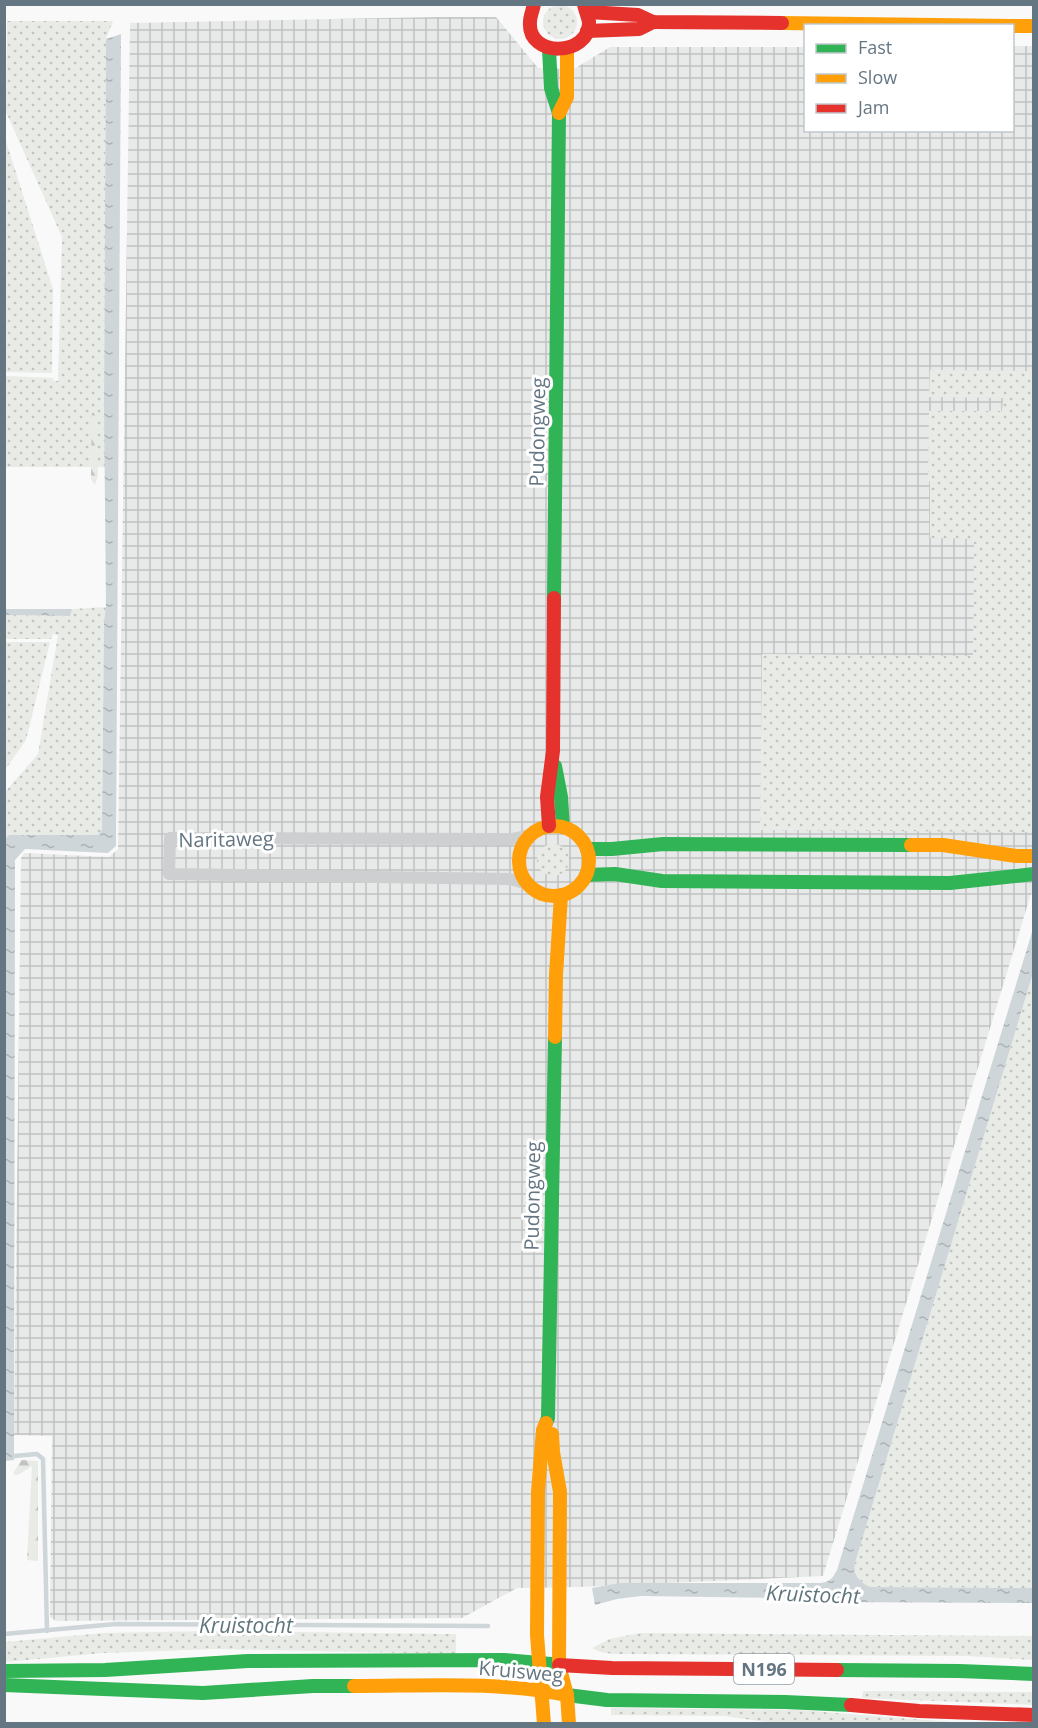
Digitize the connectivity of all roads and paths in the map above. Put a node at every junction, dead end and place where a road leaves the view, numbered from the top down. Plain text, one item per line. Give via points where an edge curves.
1 (534, 4) edge
2 (586, 8) edge
3 (653, 22) junction
4 (832, 24) edge
5 (1014, 26) edge
6 (1034, 26) edge
7 (587, 31) junction
8 (549, 49) junction
9 (567, 50) junction
10 (558, 113) junction
11 (556, 826) junction
12 (530, 835) junction
13 (587, 849) junction
14 (1034, 856) edge
15 (1034, 874) edge
16 (586, 875) junction
17 (528, 884) junction
18 (546, 895) junction
19 (561, 895) junction
20 (555, 975) junction
21 (548, 1418) junction
22 (539, 1663) junction
23 (559, 1665) junction
24 (4, 1671) edge
25 (1034, 1674) edge
26 (4, 1685) edge
27 (542, 1690) junction
28 (567, 1695) junction
29 (1034, 1715) edge
30 (544, 1724) edge
31 (569, 1724) edge

1 - 8 main road via 530,13 531,32
2 - 3 main road via 638,15
2 - 7 main road
3 - 4 main road
3 - 7 main road via 639,29
5 - 6 main road
7 - 9 main road via 582,40
8 - 9 main road
8 - 10 main road, Pudongweg via 551,88
9 - 10 main road, Pudongweg via 567,97
10 - 11 main road, Pudongweg via 553,751 561,797
11 - 12 main road
11 - 13 main road via 573,831
12 - 17 main road via 519,854 522,875
12 - 17 street, Naritaweg via 512,839 170,838 169,874 510,879
13 - 14 main road via 663,844 943,845
13 - 16 main road
15 - 16 main road via 950,883 662,880
16 - 19 main road via 580,884
17 - 18 main road
18 - 19 main road
18 - 20 main road, Pudongweg
19 - 20 main road, Pudongweg
20 - 21 main road, Pudongweg
21 - 22 main road, Pudongweg via 543,1430 538,1492
21 - 23 main road, Pudongweg via 560,1492
22 - 23 main road, Kruisweg / N196
22 - 24 main road, Kruisweg / N196 via 364,1659
22 - 27 main road, Pudongweg
23 - 25 main road, Kruisweg / N196
23 - 28 main road, Pudongweg
26 - 27 main road, Kruisweg / N196 via 202,1693 312,1686 498,1686
27 - 28 main road, Kruisweg / N196
27 - 30 main road, Pudongweg
28 - 29 main road, Kruisweg / N196 via 607,1700 794,1702
28 - 31 main road, Pudongweg

